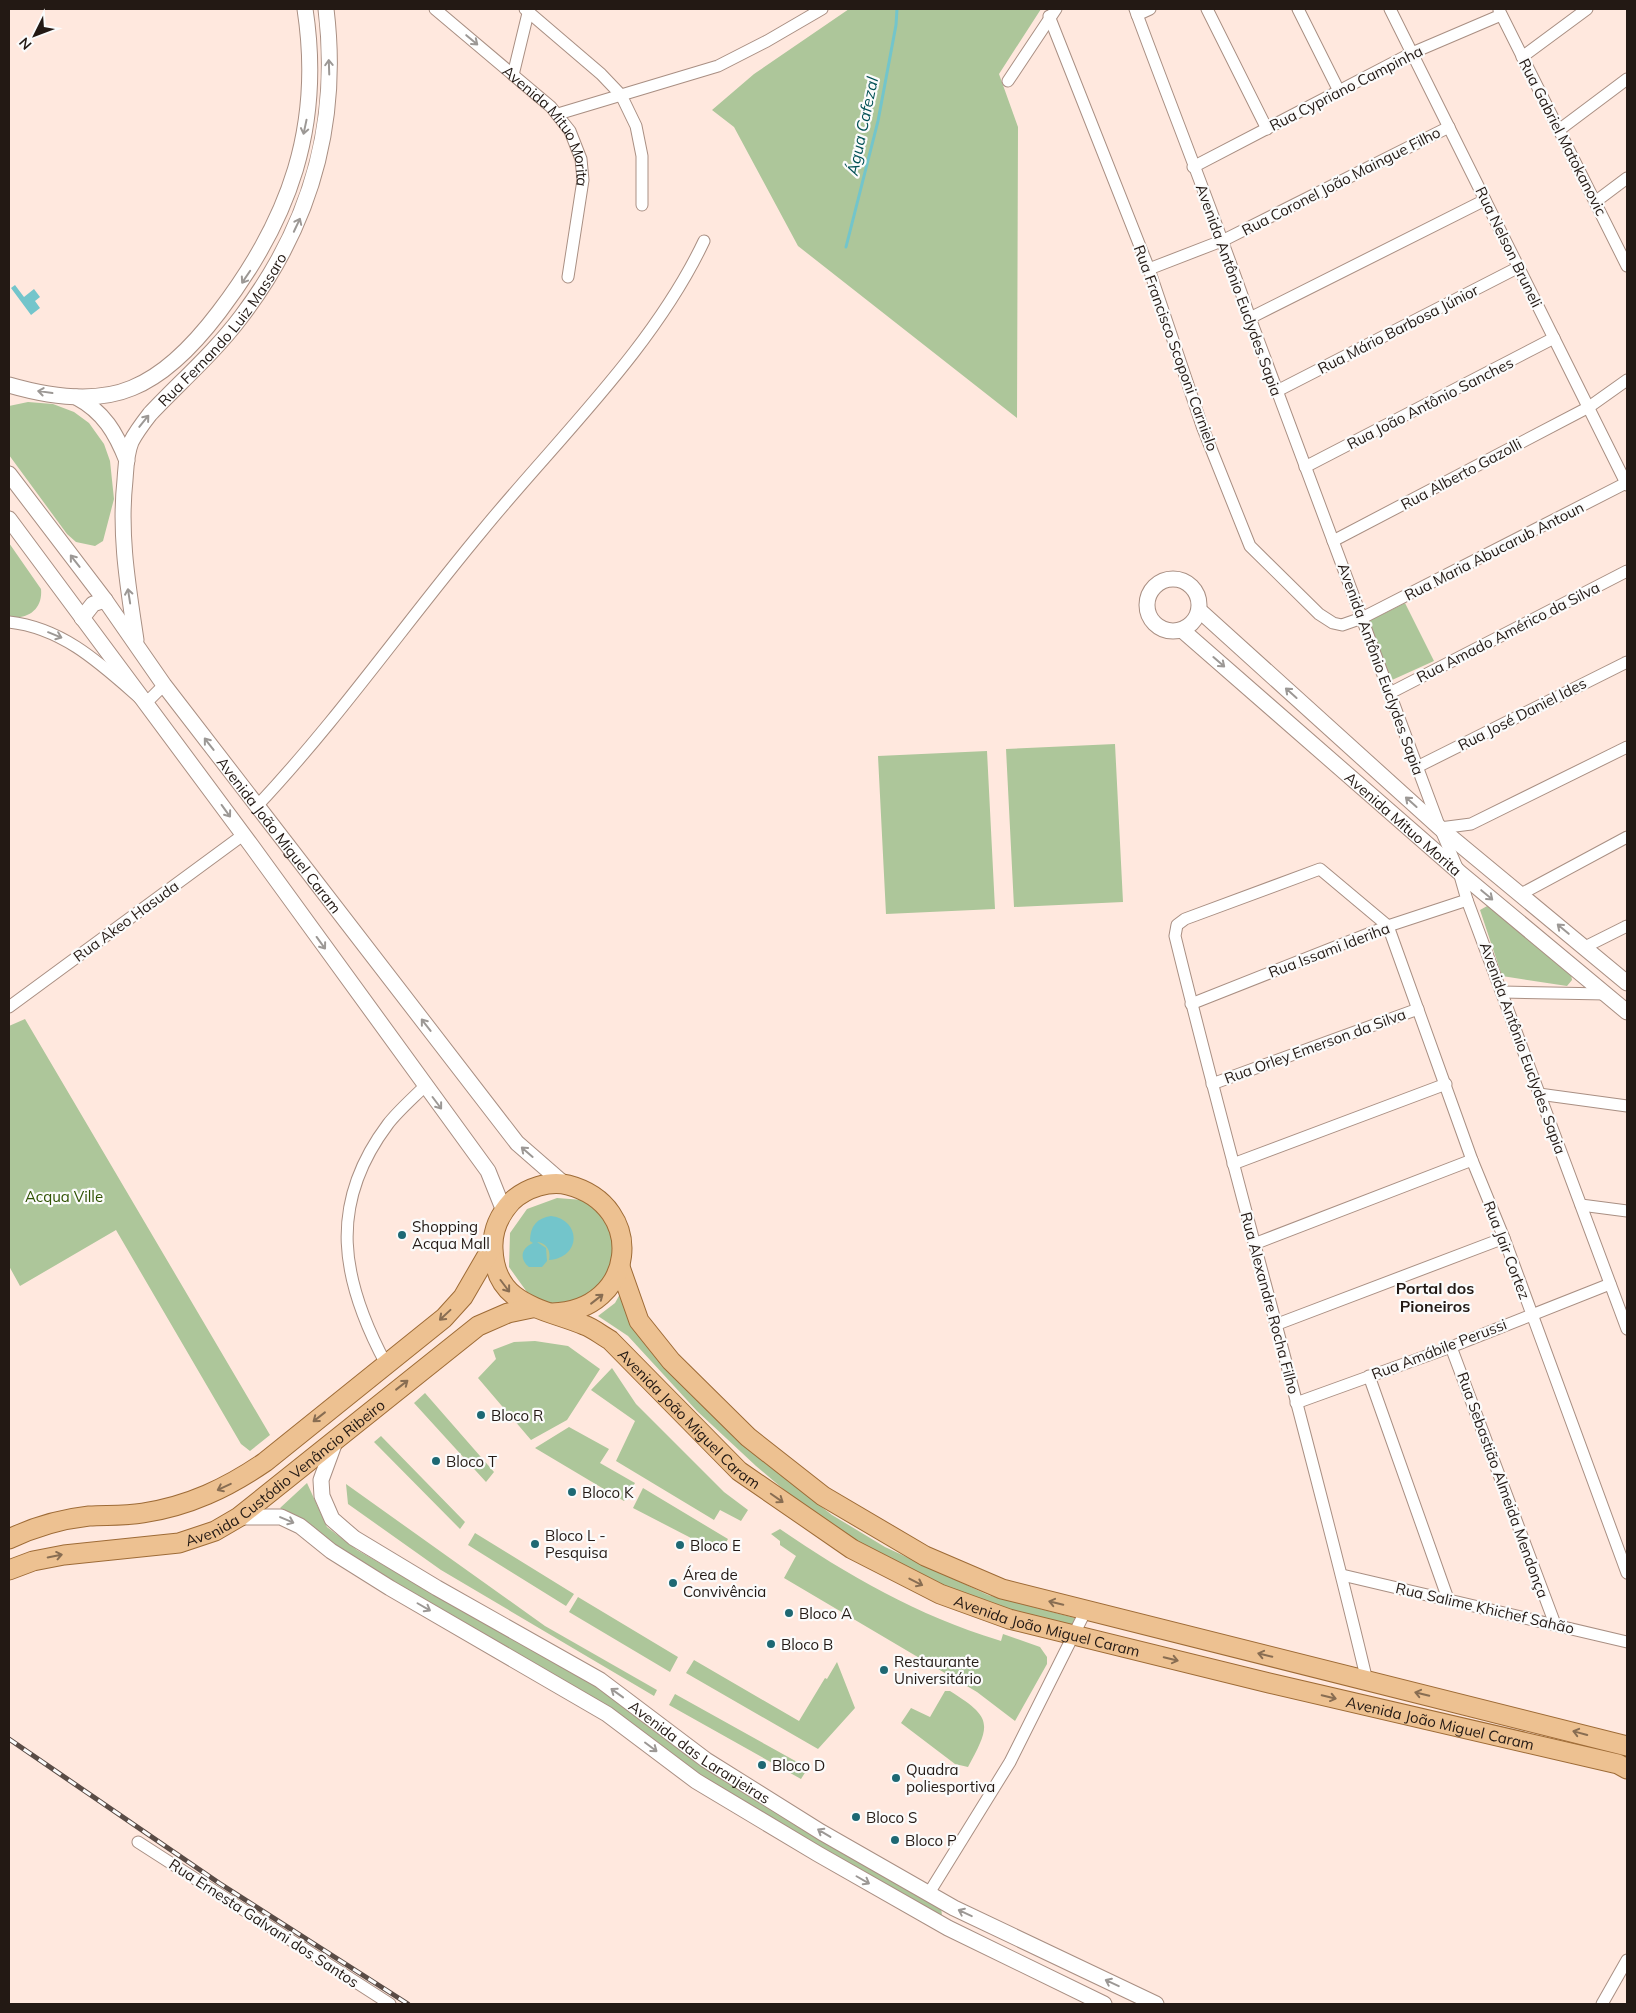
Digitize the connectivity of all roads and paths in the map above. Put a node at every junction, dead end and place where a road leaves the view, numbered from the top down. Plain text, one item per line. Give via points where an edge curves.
1 (305, 9) edge
2 (326, 9) edge
3 (435, 9) edge
4 (822, 9) edge
5 (1150, 9) edge
6 (1207, 9) edge
7 (1298, 9) edge
8 (1390, 9) edge
9 (1587, 9) edge
10 (528, 10) edge
11 (1136, 12) edge
12 (1500, 12) edge
13 (1052, 13) edge
14 (1412, 52) junction
15 (1522, 57) junction
16 (513, 75) junction
17 (1627, 79) edge
18 (1008, 81) dead end
19 (1339, 91) junction
20 (621, 95) junction
21 (558, 114) junction
22 (1449, 127) junction
23 (1267, 128) junction
24 (1559, 130) junction
25 (1193, 167) junction
26 (1627, 178) edge
27 (1485, 200) junction
28 (1595, 202) junction
29 (642, 205) dead end
30 (1224, 240) junction
31 (704, 241) dead end
32 (1627, 266) edge
33 (1519, 267) junction
34 (1148, 269) junction
35 (568, 277) dead end
36 (1250, 318) junction
37 (1554, 338) junction
38 (1627, 380) edge
39 (9, 386) edge
40 (1277, 391) junction
41 (76, 397) junction
42 (1589, 408) junction
43 (127, 461) junction
44 (1305, 467) junction
45 (9, 474) edge
46 (1627, 484) edge
47 (9, 519) edge
48 (1333, 541) junction
49 (1627, 571) edge
50 (105, 600) junction
51 (1199, 610) junction
52 (82, 618) junction
53 (1362, 618) junction
54 (9, 622) edge
55 (1182, 630) junction
56 (137, 644) junction
57 (1627, 662) edge
58 (164, 685) junction
59 (1390, 693) junction
60 (142, 700) junction
61 (1627, 747) edge
62 (1417, 767) junction
63 (257, 806) junction
64 (1440, 828) junction
65 (243, 835) junction
66 (1627, 837) edge
67 (1459, 872) junction
68 (1521, 894) junction
69 (1467, 900) junction
70 (1388, 926) junction
71 (1627, 926) edge
72 (1585, 947) junction
73 (1627, 983) edge
74 (1502, 992) junction
75 (1606, 994) junction
76 (1191, 1004) junction
77 (9, 1007) edge
78 (1418, 1008) junction
79 (1627, 1012) edge
80 (1212, 1084) junction
81 (1446, 1084) junction
82 (425, 1086) junction
83 (1539, 1094) junction
84 (1627, 1106) edge
85 (1472, 1160) junction
86 (1233, 1164) junction
87 (564, 1184) junction
88 (1581, 1205) junction
89 (504, 1211) junction
90 (1627, 1211) edge
91 (1504, 1238) junction
92 (1254, 1244) junction
93 (492, 1247) junction
94 (620, 1267) junction
95 (1610, 1284) junction
96 (1623, 1306) edge
97 (532, 1308) junction
98 (552, 1313) junction
99 (1532, 1313) junction
100 (1275, 1324) junction
101 (1627, 1329) edge
102 (1451, 1347) junction
103 (386, 1364) junction
104 (1369, 1376) junction
105 (1296, 1403) junction
106 (336, 1438) junction
107 (239, 1517) junction
108 (9, 1539) edge
109 (9, 1570) edge
110 (1627, 1573) edge
111 (1342, 1574) junction
112 (1448, 1599) junction
113 (1086, 1610) junction
114 (1555, 1624) junction
115 (1075, 1635) junction
116 (1627, 1642) edge
117 (1368, 1681) junction
118 (1627, 1746) edge
119 (1627, 1769) edge
120 (138, 1842) dead end
121 (929, 1893) junction
122 (1627, 1960) edge
123 (390, 2004) edge
124 (1104, 2004) edge
125 (1156, 2004) edge
126 (1602, 2004) edge

1 -> 41 street, Rua Fernando Luiz Massaro via 311,84 307,117 284,205 266,243 234,293 180,355 131,389 106,396
43 -> 2 street, Rua Fernando Luiz Massaro via 130,444 137,431 219,344 260,291 301,216 316,172 328,108 330,79
3 -> 16 street, Avenida Mituo Morita
4 - 20 street via 718,66
5 - 11 street
6 - 23 street
7 - 19 street
8 - 14 street, Rua Nelson Bruneli
9 - 15 street
10 - 16 street
10 - 20 street
11 - 25 street, Avenida Antônio Euclydes Sapia
12 - 14 street, Rua Cypriano Campinha
12 - 15 street, Rua Gabriel Matokanovic
13 - 18 street
13 - 34 street, Rua Francisco Scoponi Carnielo
14 - 19 street, Rua Cypriano Campinha
14 - 22 street, Rua Nelson Bruneli
15 - 24 street, Rua Gabriel Matokanovic
16 - 21 street, Avenida Mituo Morita
17 - 24 street
19 - 23 street, Rua Cypriano Campinha
20 - 21 street
20 - 29 street via 636,126 642,156
21 - 35 street, Avenida Mituo Morita via 575,140 583,175
22 - 27 street, Rua Nelson Bruneli
22 - 30 street, Rua Coronel João Maingue Filho
23 - 25 street, Rua Cypriano Campinha
24 - 28 street, Rua Gabriel Matokanovic
25 - 30 street, Avenida Antônio Euclydes Sapia
26 - 28 street
27 - 33 street, Rua Nelson Bruneli
27 - 36 street
28 - 32 street, Rua Gabriel Matokanovic
30 - 34 street, Rua Coronel João Maingue Filho
30 - 36 street, Avenida Antônio Euclydes Sapia
31 - 63 street via 674,297 621,368 488,523 310,746
33 - 37 street, Rua Nelson Bruneli
33 - 40 street, Rua Mário Barbosa Júnior
34 - 53 street, Rua Francisco Scoponi Carnielo via 1202,426 1250,546 1319,614 1333,623 1342,625
36 - 40 street, Avenida Antônio Euclydes Sapia
37 - 42 street, Rua Nelson Bruneli
37 - 44 street, Rua João Antônio Sanches
38 - 42 street, Rua Alberto Gazolli
41 -> 39 street, Rua Fernando Luiz Massaro
40 - 44 street, Avenida Antônio Euclydes Sapia
41 - 43 street via 90,404 106,420
42 - 46 street, Rua Nelson Bruneli
42 - 48 street, Rua Alberto Gazolli
56 -> 43 street, Rua Fernando Luiz Massaro via 122,533
44 - 48 street, Avenida Antônio Euclydes Sapia
50 -> 45 street, Avenida João Miguel Caram
46 - 53 street, Rua Maria Abucarub Antoun
47 - 52 street, Avenida João Miguel Caram
48 - 53 street, Avenida Antônio Euclydes Sapia
49 - 59 street, Rua Amado Américo da Silva
50 - 52 street via 93,604
50 - 56 street, Avenida João Miguel Caram
51 - 55 street via 1193,623
51 - 55 street via 1198,597 1189,584 1175,578 1154,586 1146,604 1148,616 1158,627 1169,632
64 -> 51 street, Avenida Mituo Morita
52 - 60 street, Avenida João Miguel Caram
53 - 59 street, Avenida Antônio Euclydes Sapia
54 -> 60 street via 27,624 62,638 92,657
55 -> 67 street, Avenida Mituo Morita
56 - 58 street, Avenida João Miguel Caram
57 - 62 street, Rua José Daniel Ides
58 - 60 street via 151,698
63 -> 58 street, Avenida João Miguel Caram
59 - 62 street, Avenida Antônio Euclydes Sapia
60 -> 65 street, Avenida João Miguel Caram
61 - 64 street via 1471,824
62 - 64 street, Avenida Antônio Euclydes Sapia
87 -> 63 street, Avenida João Miguel Caram via 516,1143
64 - 67 street, Avenida Antônio Euclydes Sapia
64 - 68 street, Avenida Mituo Morita
65 - 77 street, Rua Akeo Hasuda
65 -> 82 street, Avenida João Miguel Caram
66 - 68 street
67 - 69 street, Avenida Antônio Euclydes Sapia
67 -> 75 street, Avenida Mituo Morita
72 -> 68 street, Avenida Mituo Morita
69 - 70 street, Rua Issami Ideriha
69 - 74 street, Avenida Antônio Euclydes Sapia
70 - 76 street, Rua Issami Ideriha
70 - 76 street, Rua Alexandre Rocha Filho via 1320,869 1185,919 1177,925 1175,936
70 - 78 street, Rua Jair Cortez
71 - 72 street
72 - 73 street, Avenida Mituo Morita
74 - 75 street
74 - 83 street, Avenida Antônio Euclydes Sapia
75 - 79 street, Avenida Mituo Morita
76 - 80 street, Rua Alexandre Rocha Filho
78 - 80 street, Rua Orley Emerson da Silva
78 - 81 street, Rua Jair Cortez
80 - 86 street, Rua Alexandre Rocha Filho
81 - 85 street, Rua Jair Cortez
81 - 86 street
82 -> 89 street, Avenida João Miguel Caram via 488,1170
82 - 103 street via 388,1123 359,1170 349,1204 348,1264 368,1332
83 - 84 street
83 - 88 street, Avenida Antônio Euclydes Sapia
85 - 91 street, Rua Jair Cortez
85 - 92 street
86 - 92 street, Rua Alexandre Rocha Filho
87 - 89 main road via 542,1185 524,1192
87 - 94 main road via 582,1188 611,1212 620,1230
88 - 90 street
88 - 95 street, Avenida Antônio Euclydes Sapia
89 - 93 main road
91 - 99 street, Rua Jair Cortez
91 - 100 street
92 - 100 street, Rua Alexandre Rocha Filho
93 -> 97 main road via 500,1278 513,1296
93 -> 103 main road, Avenida Custódio Venâncio Ribeiro via 463,1297 444,1318
98 -> 94 main road via 581,1309 593,1303 614,1281
113 -> 94 main road, Avenida João Miguel Caram via 1002,1589 925,1556 823,1496 748,1437 671,1361 639,1321
95 - 96 street, Avenida Antônio Euclydes Sapia
95 - 99 street, Rua Amábile Perussi
96 - 101 street, Avenida Antônio Euclydes Sapia
97 - 98 main road
106 -> 97 main road, Avenida Custódio Venâncio Ribeiro via 478,1326 508,1313
98 -> 115 main road, Avenida João Miguel Caram via 586,1326 610,1340 738,1471 852,1550 940,1594 1009,1619
99 - 102 street, Rua Amábile Perussi
99 - 110 street, Rua Jair Cortez
100 - 105 street, Rua Alexandre Rocha Filho
102 - 104 street, Rua Amábile Perussi
102 - 114 street, Rua Sebastião Almeida Mendonça
103 -> 108 main road, Avenida Custódio Venâncio Ribeiro via 265,1462 226,1487 160,1510 65,1520
104 - 105 street, Rua Amábile Perussi
104 - 112 street
105 - 111 street, Rua Alexandre Rocha Filho
106 - 107 main road, Avenida Custódio Venâncio Ribeiro
121 -> 106 street, Avenida das Laranjeiras via 821,1832 706,1760 600,1680 354,1538 332,1519 322,1496 321,1480
109 -> 107 main road, Avenida Custódio Venâncio Ribeiro via 64,1555 178,1543 214,1531
107 -> 124 street, Avenida das Laranjeiras via 281,1517 300,1526 331,1551 390,1588 607,1714 696,1781 818,1854 948,1928
111 - 112 street, Rua Salime Khichef Sahão
111 - 117 street, Rua Alexandre Rocha Filho
112 - 114 street, Rua Salime Khichef Sahão
113 - 115 street
117 -> 113 main road, Avenida João Miguel Caram
114 - 116 street, Rua Salime Khichef Sahão
115 -> 119 main road, Avenida João Miguel Caram via 1618,1764
115 - 121 street via 1010,1762
118 -> 117 main road, Avenida João Miguel Caram
120 - 123 street, Rua Ernesta Galvani dos Santos
125 -> 121 street, Avenida das Laranjeiras
122 - 126 street

